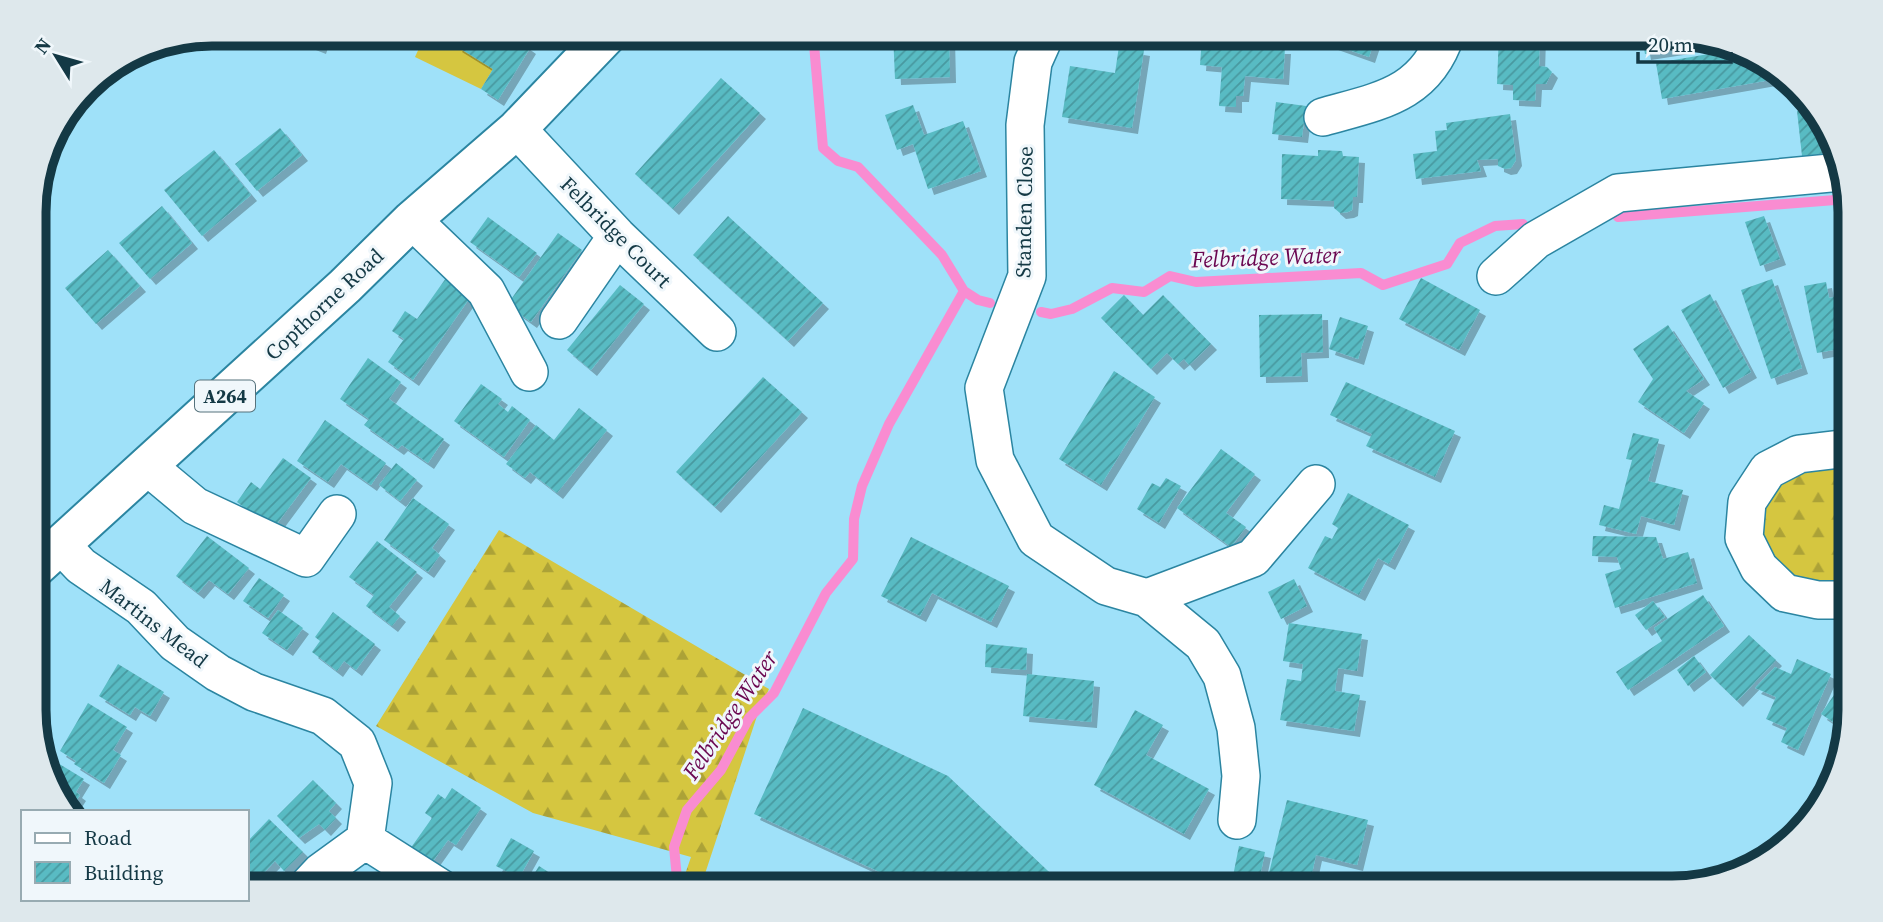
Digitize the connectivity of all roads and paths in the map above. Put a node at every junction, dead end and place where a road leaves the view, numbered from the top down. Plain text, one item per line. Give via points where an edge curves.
1 (597, 46) edge
2 (1041, 46) edge
3 (1442, 46) edge
4 (1323, 117) dead end
5 (517, 129) junction
6 (1833, 173) edge
7 (412, 220) junction
8 (617, 236) junction
9 (1496, 276) dead end
10 (559, 320) dead end
11 (717, 332) dead end
12 (529, 372) dead end
13 (1838, 449) edge
14 (147, 466) junction
15 (1316, 484) dead end
16 (337, 514) dead end
17 (48, 557) edge
18 (1147, 598) junction
19 (1838, 600) edge
20 (1237, 820) dead end
21 (365, 840) junction
22 (317, 876) edge
23 (422, 876) edge

1 - 5 highway, Copthorne Road / A264
2 - 18 street, Standen Close via 1025,125 1027,276 984,388 995,460 1036,539 1106,586
3 - 4 street via 1417,83 1386,99
5 - 7 highway, Copthorne Road / A264
5 - 8 street, Felbridge Court
6 - 9 street via 1618,193 1536,240
7 - 12 street via 486,291
7 - 14 highway, Copthorne Road / A264
8 - 10 street
8 - 11 street, Felbridge Court
13 - 19 street via 1799,454 1768,470 1747,502 1744,538 1759,568 1785,593
14 - 16 street via 195,506 306,558
14 - 17 highway, Copthorne Road / A264
15 - 18 street via 1253,558
17 - 21 street, Martins Mead via 81,566 141,607 175,643 218,673 254,692 323,716 357,743 373,783
18 - 20 street, Standen Close via 1203,644 1222,676 1236,728 1241,776
21 - 22 street
21 - 23 street

